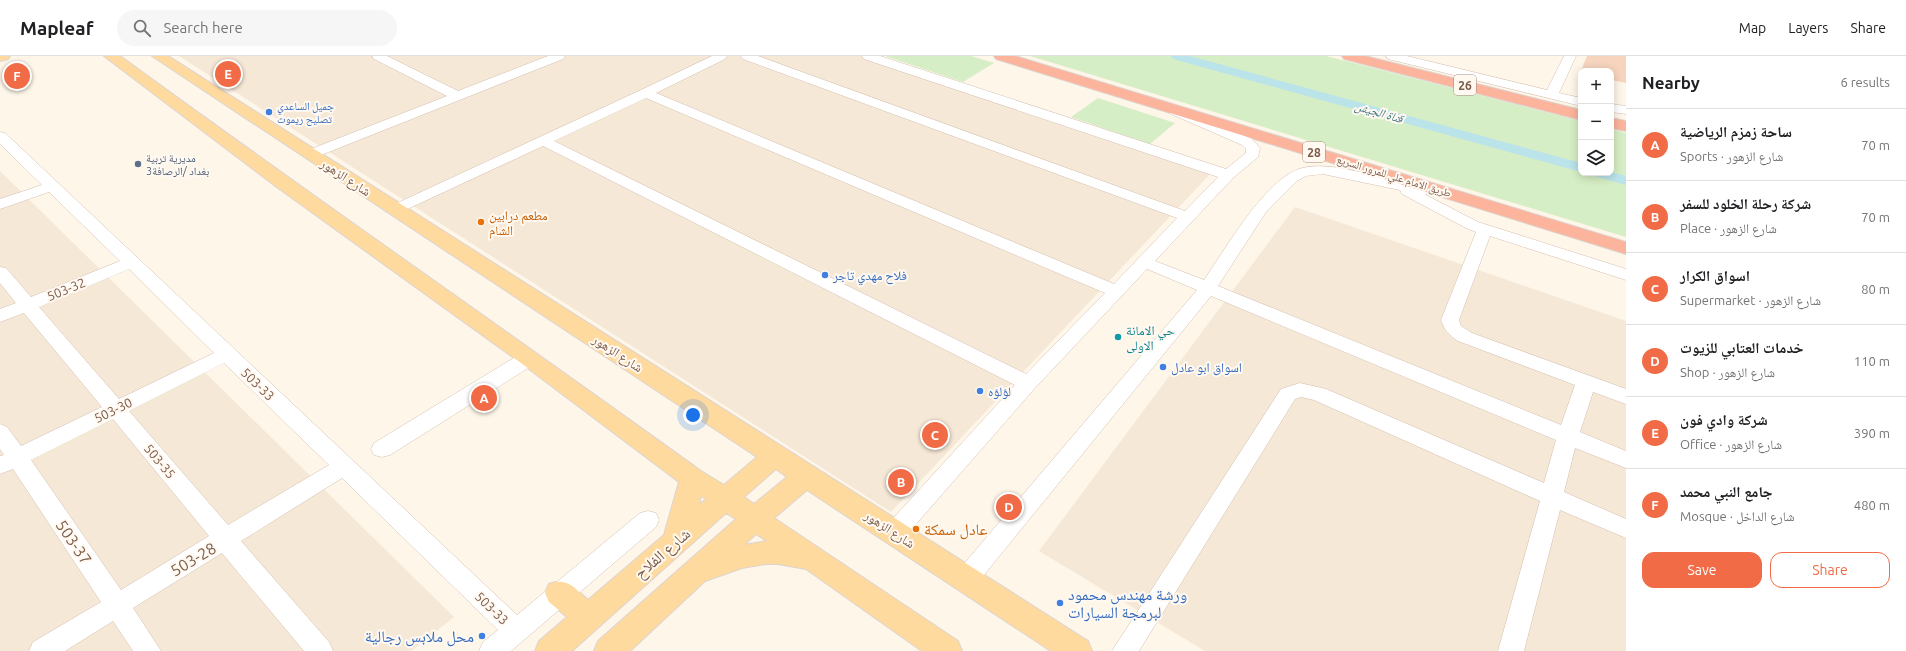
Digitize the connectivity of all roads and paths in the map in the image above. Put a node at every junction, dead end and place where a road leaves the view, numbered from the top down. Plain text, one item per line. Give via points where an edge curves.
1 (111, 56) edge
2 (159, 56) edge
3 (378, 56) edge
4 (559, 56) edge
5 (721, 56) edge
6 (747, 56) edge
7 (868, 56) edge
8 (1001, 56) edge
9 (1349, 56) edge
10 (1392, 56) edge
11 (1570, 56) edge
12 (646, 93) junction
13 (1551, 95) junction
14 (457, 96) junction
15 (1578, 101) edge
16 (1614, 108) edge
17 (1175, 110) junction
18 (1626, 110) edge
19 (1578, 114) edge
20 (1614, 124) edge
21 (1626, 126) edge
22 (0, 136) edge
23 (542, 140) junction
24 (311, 154) junction
25 (1228, 175) junction
26 (1395, 185) junction
27 (52, 186) junction
28 (1448, 193) junction
29 (0, 204) edge
30 (396, 209) junction
31 (1188, 216) junction
32 (1485, 229) junction
33 (1626, 249) edge
34 (132, 262) junction
35 (1144, 262) junction
36 (0, 272) edge
37 (1626, 275) edge
38 (1208, 288) junction
39 (1116, 291) junction
40 (28, 304) junction
41 (0, 316) edge
42 (227, 354) junction
43 (530, 358) junction
44 (1028, 383) junction
45 (1586, 383) junction
46 (1626, 397) edge
47 (116, 409) junction
48 (0, 432) edge
49 (1568, 436) junction
50 (382, 448) dead end
51 (775, 454) junction
52 (1626, 460) edge
53 (9, 462) edge
54 (344, 466) junction
55 (807, 475) junction
56 (692, 478) junction
57 (1552, 496) junction
58 (725, 498) junction
59 (754, 519) junction
60 (648, 520) dead end
61 (1626, 529) edge
62 (895, 532) junction
63 (225, 539) junction
64 (676, 541) junction
65 (816, 562) junction
66 (695, 573) junction
67 (966, 579) junction
68 (559, 593) junction
69 (117, 605) junction
70 (588, 618) junction
71 (516, 631) junction
72 (42, 651) edge
73 (148, 651) edge
74 (320, 651) edge
75 (492, 651) edge
76 (550, 651) edge
77 (610, 651) edge
78 (947, 651) edge
79 (1077, 651) edge
80 (1125, 651) edge
81 (1510, 651) edge

1 - 43 main road via 280,181
2 - 24 main road, شارع الزهور
3 - 14 street
4 - 14 street
5 - 12 street
6 - 31 street
7 - 25 street
8 - 17 highway, طريق الامام علي للمرور السريع / 28
9 - 19 highway, 26
10 - 13 street
11 - 13 street
12 - 23 street
12 - 39 street
13 - 15 street
14 - 24 street
16 - 18 street
17 - 25 street via 1247,142 1253,148 1253,154
17 - 28 highway, طريق الامام علي للمرور السريع / 28
20 - 21 highway
22 - 27 street, 503-33
23 - 30 street
23 - 44 street
24 - 30 main road, شارع الزهور
25 - 31 street
26 - 28 street
26 - 32 street via 1450,215
26 - 38 street via 1323,170 1303,172 1292,178 1260,209
27 - 29 street
27 - 34 street, 503-33
28 - 33 highway, طريق الامام علي للمرور السريع / 28
30 - 51 main road, شارع الزهور
31 - 35 street
32 - 37 street
32 - 45 street via 1450,320 1453,329 1465,337
34 - 40 street, 503-32
34 - 42 street, 503-33
35 - 38 street
35 - 39 street
36 - 40 street, 503-35
38 - 49 street
38 - 67 street
39 - 44 street
40 - 41 street, 503-32
40 - 47 street, 503-35
42 - 47 street, 503-30
42 - 54 street, 503-33
43 - 50 street
43 - 56 main road
44 - 62 street
45 - 46 street
45 - 49 street
47 - 53 street, 503-30
47 - 63 street, 503-35
48 - 53 street, 503-37
49 - 52 street
49 - 57 street
51 - 55 main road, شارع الزهور
51 - 58 main road, شارع الفلاح
53 - 69 street, 503-37
54 - 63 street, 503-28
54 - 71 street, 503-33
55 - 59 main road
55 - 62 main road, شارع الزهور
56 - 58 main road
56 - 64 main road
57 - 61 street
57 - 80 street via 1319,394 1300,390 1288,394
57 - 81 street
58 - 59 main road
58 - 64 main road, شارع الفلاح
59 - 65 main road
59 - 66 main road
60 - 68 street
62 - 67 main road, شارع الزهور
63 - 69 street, 503-28
63 - 74 street, 503-35
64 - 70 main road, شارع الفلاح
65 - 66 main road via 791,554 765,552 743,556
65 - 78 main road
66 - 77 main road
67 - 79 main road, شارع الزهور
68 - 70 main road
68 - 71 street
69 - 72 street, 503-28
69 - 73 street, 503-37
70 - 76 main road, شارع الفلاح
71 - 75 street

